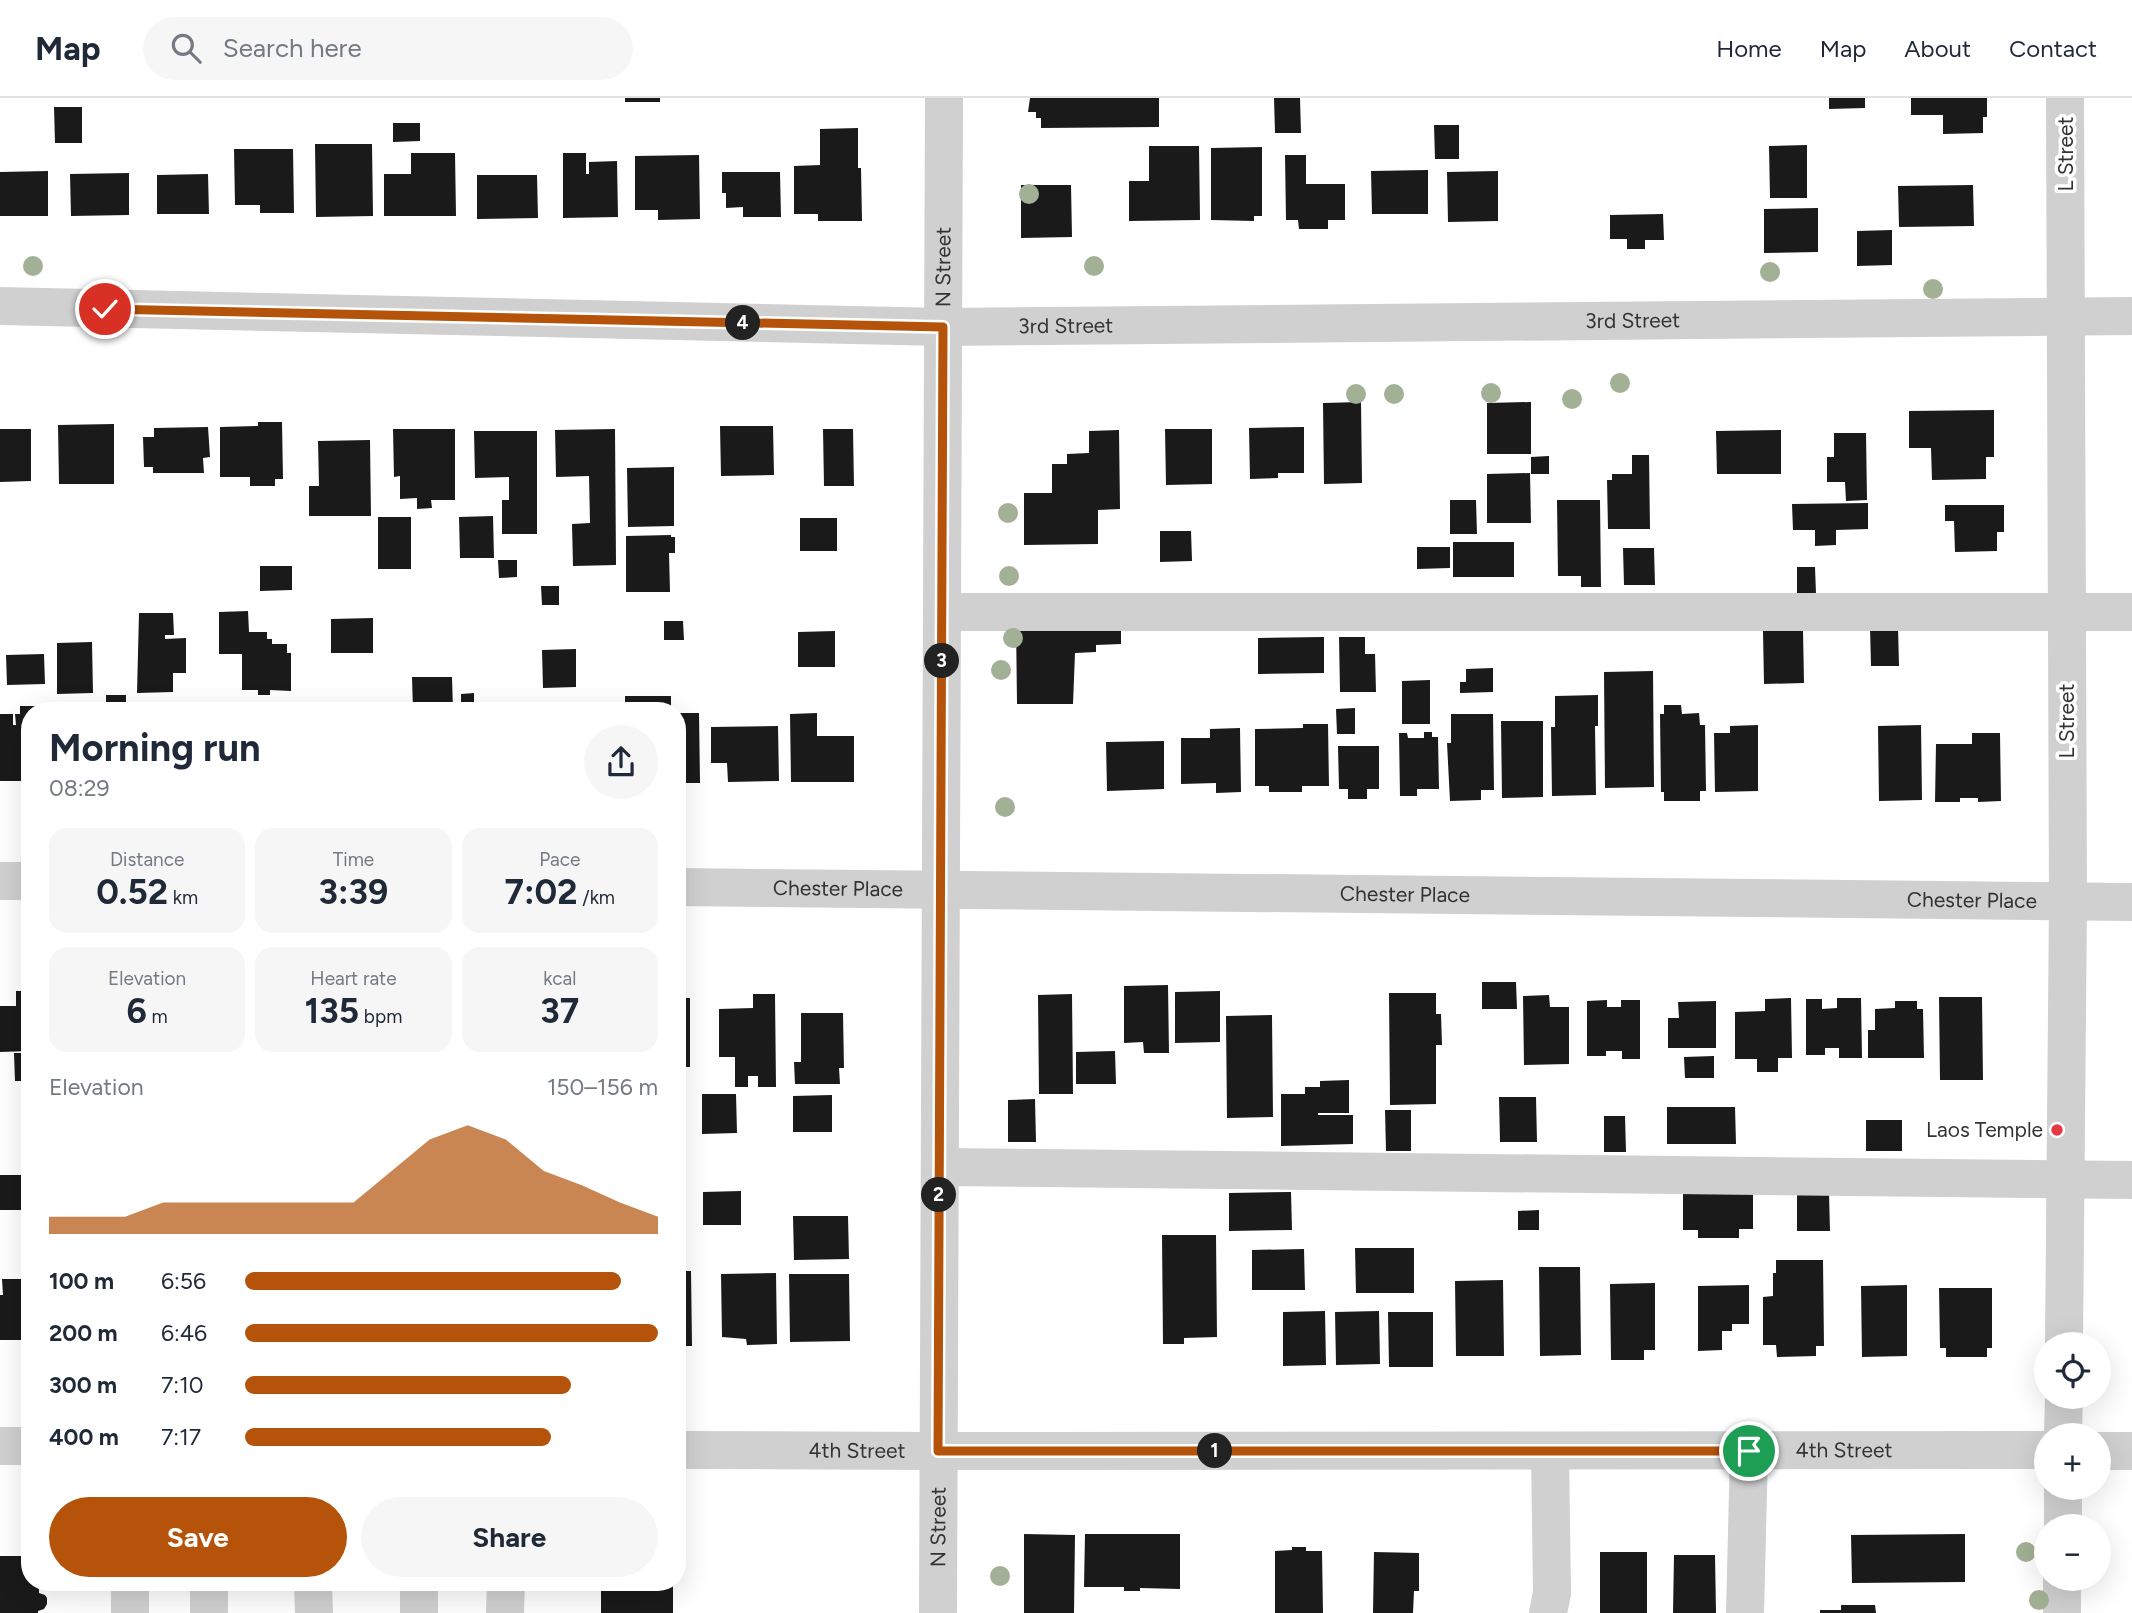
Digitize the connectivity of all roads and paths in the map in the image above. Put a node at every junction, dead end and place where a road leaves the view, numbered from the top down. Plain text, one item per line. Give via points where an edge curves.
1 (944, 98) edge
2 (2066, 98) edge
3 (0, 306) edge
4 (2067, 316) junction
5 (2132, 316) edge
6 (943, 327) junction
7 (942, 612) junction
8 (2067, 612) junction
9 (2132, 612) edge
10 (0, 881) edge
11 (21, 881) edge
12 (686, 887) edge
13 (941, 890) junction
14 (2068, 902) junction
15 (2132, 902) edge
16 (940, 1167) junction
17 (2065, 1180) junction
18 (2132, 1180) edge
19 (2064, 1332) edge
20 (0, 1446) edge
21 (21, 1446) edge
22 (686, 1450) edge
23 (2034, 1450) edge
24 (938, 1451) junction
25 (1550, 1451) junction
26 (1749, 1451) junction
27 (2111, 1451) edge
28 (2132, 1451) edge
29 (130, 1591) edge
30 (209, 1591) edge
31 (313, 1591) edge
32 (419, 1591) edge
33 (506, 1591) edge
34 (2062, 1591) edge
35 (130, 1613) edge
36 (209, 1613) edge
37 (314, 1613) edge
38 (419, 1613) edge
39 (505, 1613) edge
40 (937, 1613) edge
41 (1548, 1613) edge
42 (1745, 1613) edge
43 (2062, 1613) edge

1 - 6 street, N Street
2 - 4 street, L Street
3 - 6 street, 3rd Street
4 - 5 street, 3rd Street
4 - 6 street, 3rd Street
4 - 8 street, L Street
6 - 7 street, N Street
7 - 8 street
7 - 13 street, N Street
8 - 9 street
8 - 14 street, L Street
10 - 11 street
12 - 13 street, Chester Place
13 - 14 street, Chester Place
13 - 16 street, N Street
14 - 15 street, Chester Place
14 - 17 street, L Street
16 - 17 street
16 - 24 street, N Street
17 - 18 street
17 - 19 street, L Street
20 - 21 street
22 - 24 street, 4th Street
23 - 26 street, 4th Street
24 - 25 street, 4th Street
24 - 40 street, N Street
25 - 26 street, 4th Street
25 - 41 street via 1552,1593
26 - 42 street
27 - 28 street
29 - 35 street
30 - 36 street
31 - 37 street
32 - 38 street
33 - 39 street
34 - 43 street

